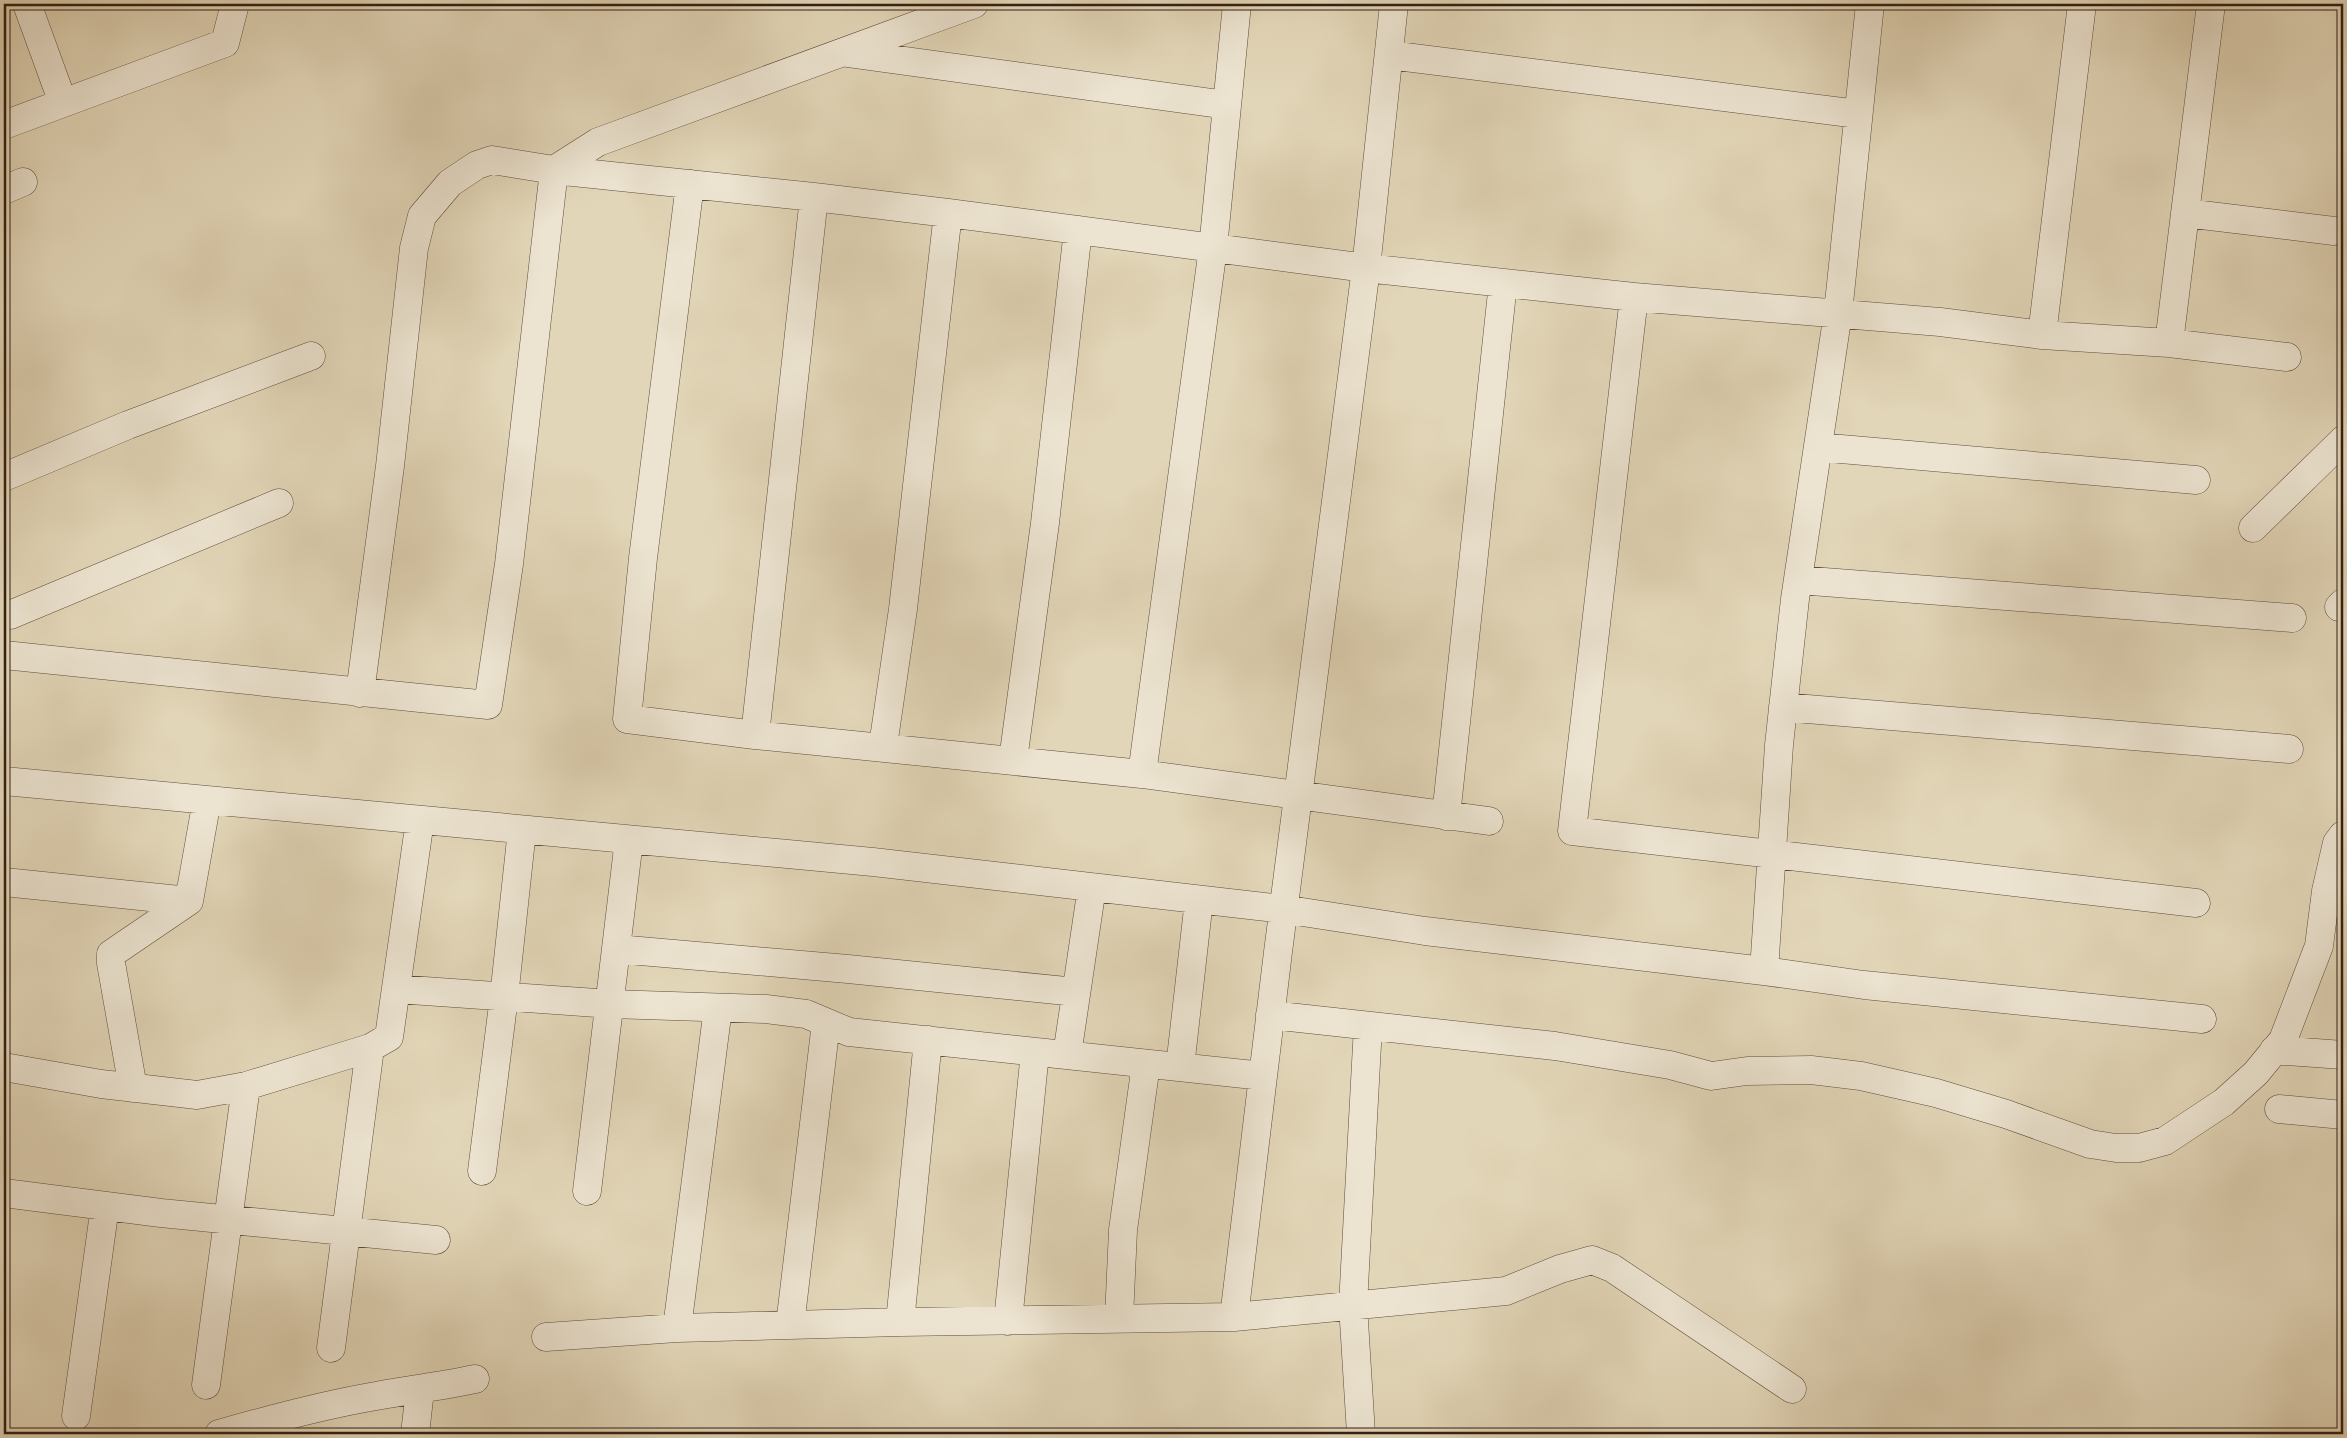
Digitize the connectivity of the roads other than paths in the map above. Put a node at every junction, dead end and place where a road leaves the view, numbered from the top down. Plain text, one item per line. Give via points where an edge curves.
1 (27, 4) edge
2 (235, 4) edge
3 (974, 4) edge
4 (1237, 4) edge
5 (1394, 4) edge
6 (1870, 4) edge
7 (2082, 4) edge
8 (2211, 4) edge
9 (843, 53) junction
10 (1389, 55) junction
11 (63, 103) junction
12 (1227, 105) junction
13 (1858, 114) junction
14 (4, 125) edge
15 (554, 170) junction
16 (690, 184) junction
17 (814, 196) junction
18 (948, 212) junction
19 (2185, 213) junction
20 (1078, 230) junction
21 (2334, 231) dead end
22 (1212, 248) junction
23 (1366, 268) junction
24 (1503, 283) junction
25 (1634, 296) junction
26 (1838, 313) junction
27 (2042, 334) junction
28 (2169, 343) junction
29 (311, 356) dead end
30 (2287, 357) dead end
31 (2343, 440) edge
32 (1818, 447) junction
33 (4, 477) edge
34 (2196, 480) dead end
35 (279, 503) dead end
36 (2253, 528) dead end
37 (1798, 580) junction
38 (7, 607) edge
39 (2292, 618) dead end
40 (15, 656) edge
41 (360, 693) junction
42 (1783, 707) junction
43 (755, 735) junction
44 (884, 746) junction
45 (2289, 749) dead end
46 (1013, 760) junction
47 (1142, 774) junction
48 (4, 781) edge
49 (1298, 795) junction
50 (207, 800) junction
51 (1446, 816) junction
52 (420, 820) junction
53 (1489, 821) dead end
54 (522, 830) junction
55 (2343, 835) edge
56 (630, 840) junction
57 (1773, 854) junction
58 (4, 882) edge
59 (1092, 887) junction
60 (1199, 900) junction
61 (189, 901) junction
62 (2196, 904) dead end
63 (1284, 909) junction
64 (616, 949) junction
65 (1764, 971) junction
66 (396, 989) junction
67 (1076, 992) junction
68 (504, 997) junction
69 (611, 1004) junction
70 (718, 1008) junction
71 (1270, 1015) junction
72 (2202, 1019) dead end
73 (826, 1023) junction
74 (1368, 1026) junction
75 (928, 1040) junction
76 (370, 1048) junction
77 (2274, 1050) junction
78 (1035, 1052) junction
79 (1068, 1055) junction
80 (2343, 1055) edge
81 (1146, 1064) junction
82 (4, 1067) edge
83 (1180, 1068) junction
84 (1263, 1076) junction
85 (246, 1086) junction
86 (133, 1088) junction
87 (2279, 1109) dead end
88 (2343, 1115) edge
89 (482, 1171) dead end
90 (587, 1191) dead end
91 (4, 1193) edge
92 (105, 1206) junction
93 (229, 1219) junction
94 (346, 1231) junction
95 (436, 1240) dead end
96 (1353, 1305) junction
97 (1234, 1317) junction
98 (1119, 1318) junction
99 (1008, 1321) junction
100 (900, 1322) junction
101 (790, 1325) junction
102 (677, 1328) junction
103 (546, 1337) dead end
104 (332, 1348) dead end
105 (475, 1380) dead end
106 (206, 1385) dead end
107 (1792, 1389) dead end
108 (420, 1390) junction
109 (76, 1416) dead end
110 (266, 1427) edge
111 (219, 1434) edge
112 (415, 1434) edge
113 (1362, 1434) edge

1 - 11 street
2 - 11 street via 225,44
3 - 9 street
4 - 12 street
5 - 10 street
6 - 13 street
7 - 27 street
8 - 19 street
9 - 12 street
9 - 15 street via 598,142
10 - 13 street
10 - 23 street
11 - 14 street
12 - 22 street
13 - 26 street
15 - 16 street
15 - 41 street via 492,160 477,165 450,184 422,216 414,248
15 - 41 street via 509,564 488,705
16 - 17 street
16 - 43 street via 643,558 627,718
17 - 18 street
17 - 43 street
18 - 20 street
18 - 44 street via 903,609
19 - 21 street
19 - 28 street
20 - 22 street
20 - 46 street via 1045,523
22 - 23 street
22 - 47 street
23 - 24 street
23 - 49 street
24 - 25 street
24 - 51 street
25 - 26 street
25 - 57 street via 1572,831
26 - 27 street
26 - 32 street
27 - 28 street
28 - 30 street
29 - 33 street via 128,425
31 - 36 street
32 - 34 street
32 - 37 street
35 - 38 street
37 - 39 street
37 - 42 street
38 - 40 street
40 - 41 street
42 - 45 street
42 - 57 street
43 - 44 street
44 - 46 street
46 - 47 street
47 - 49 street
48 - 50 street
49 - 51 street
49 - 63 street
50 - 52 street
50 - 61 street
51 - 53 street
52 - 54 street
52 - 66 street
54 - 56 street
54 - 68 street
55 - 77 street via 2326,890 2319,946 2296,1010 2283,1040
56 - 59 street via 873,862
56 - 64 street
57 - 62 street
57 - 65 street
58 - 61 street
59 - 60 street
59 - 67 street
60 - 63 street
60 - 83 street
61 - 86 street via 111,954
63 - 65 street via 1425,931
63 - 71 street
64 - 67 street
64 - 69 street
65 - 72 street via 1864,985
66 - 68 street
66 - 76 street via 389,1037
67 - 79 street
68 - 69 street
68 - 89 street
69 - 70 street
69 - 90 street
70 - 73 street via 806,1014
70 - 102 street
71 - 74 street
71 - 84 street
73 - 75 street via 848,1032
73 - 101 street
74 - 77 street via 1555,1046 1670,1065 1711,1076 1747,1071 1812,1070 1861,1076 1936,1093 2090,1144 2116,1148 2139,1148 2166,1141 2224,1102 2256,1073
74 - 96 street
75 - 78 street
75 - 100 street
76 - 85 street
76 - 94 street
77 - 80 street
78 - 79 street
78 - 99 street
79 - 81 street
81 - 83 street
81 - 98 street via 1123,1230
82 - 86 street
83 - 84 street
84 - 97 street
85 - 86 street via 197,1096
85 - 93 street
87 - 88 street
91 - 92 street
92 - 93 street
92 - 109 street
93 - 94 street
93 - 106 street
94 - 95 street
94 - 104 street
96 - 97 street
96 - 107 street via 1506,1291 1592,1260 1612,1268
96 - 113 street
97 - 98 street
98 - 99 street
99 - 100 street
100 - 101 street
101 - 102 street
102 - 103 street
105 - 108 street
108 - 110 street via 377,1396
108 - 112 street
110 - 111 street

